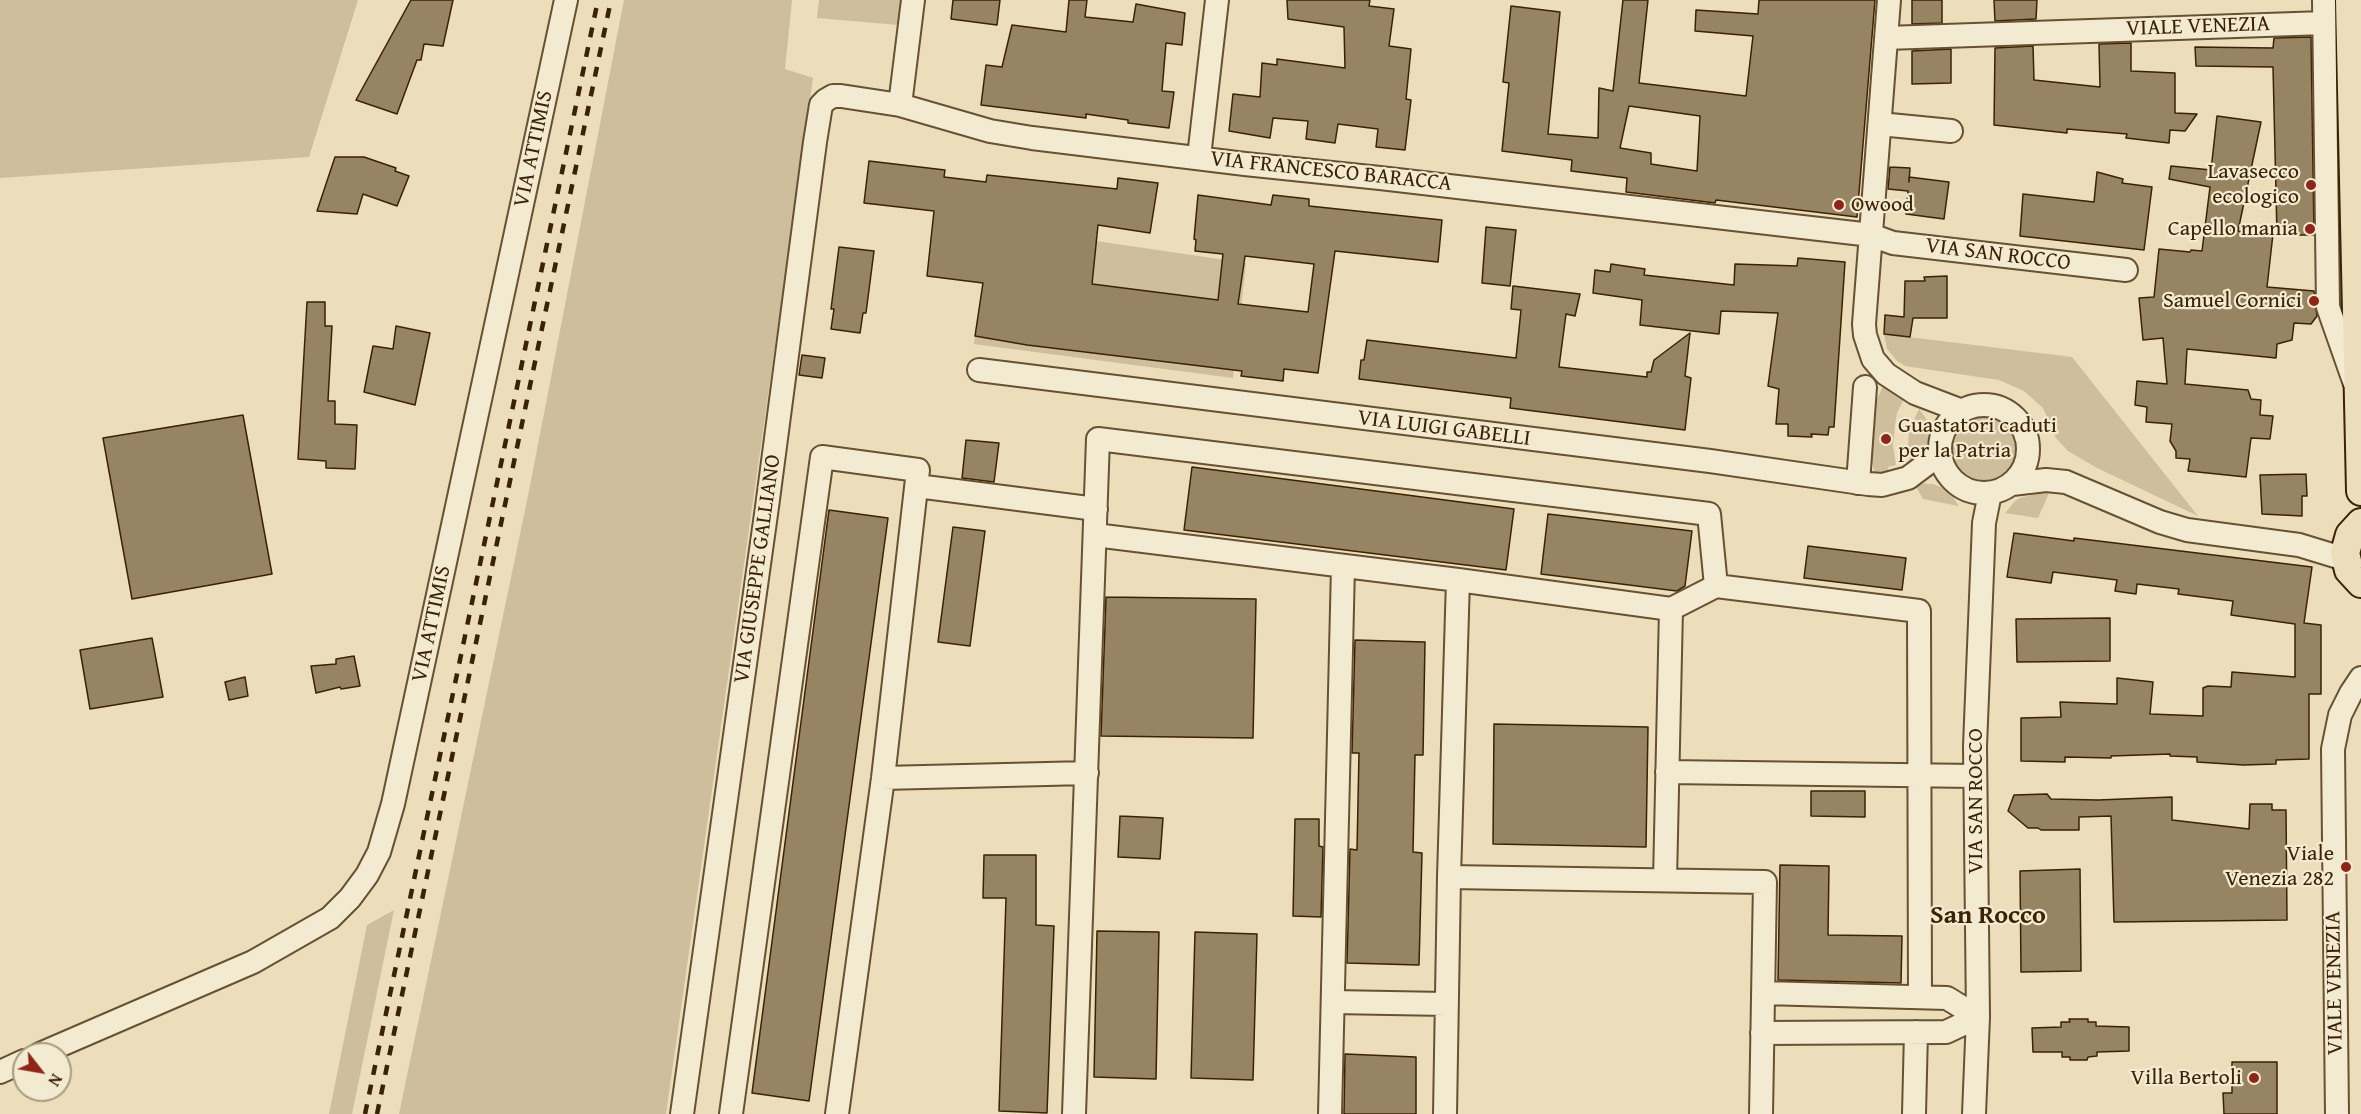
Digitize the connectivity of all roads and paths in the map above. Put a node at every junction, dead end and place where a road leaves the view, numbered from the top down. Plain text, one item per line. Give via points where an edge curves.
1 (566, 0) edge
2 (913, 0) edge
3 (1217, 0) edge
4 (1888, 0) edge
5 (2324, 0) edge
6 (2350, 0) edge
7 (2324, 22) junction
8 (1886, 38) junction
9 (900, 105) junction
10 (1880, 124) junction
11 (1951, 131) dead end
12 (1199, 157) junction
13 (1871, 235) junction
14 (2126, 270) dead end
15 (979, 370) dead end
16 (1865, 387) dead end
17 (1915, 393) junction
18 (2359, 398) junction
19 (1962, 411) junction
20 (1944, 429) junction
21 (2028, 439) junction
22 (1940, 454) junction
23 (1949, 476) junction
24 (1908, 478) junction
25 (2066, 482) junction
26 (1857, 483) junction
27 (2013, 484) junction
28 (916, 486) junction
29 (2361, 493) edge
30 (1984, 494) junction
31 (1096, 509) junction
32 (1095, 535) junction
33 (2353, 537) edge
34 (1342, 566) junction
35 (1458, 580) junction
36 (2361, 584) edge
37 (1716, 586) junction
38 (1671, 609) junction
39 (2361, 678) edge
40 (1667, 772) junction
41 (1086, 773) junction
42 (1920, 775) junction
43 (1975, 776) junction
44 (883, 778) junction
45 (1449, 877) junction
46 (1665, 880) junction
47 (1763, 993) junction
48 (1920, 997) junction
49 (1333, 1002) junction
50 (1446, 1004) junction
51 (1978, 1017) junction
52 (1916, 1032) junction
53 (1762, 1033) junction
54 (68, 1042) edge
55 (682, 1114) edge
56 (731, 1114) edge
57 (837, 1114) edge
58 (1074, 1114) edge
59 (1330, 1114) edge
60 (1444, 1114) edge
61 (1761, 1114) edge
62 (1914, 1114) edge
63 (1974, 1114) edge
64 (2337, 1114) edge

1 - 54 street, VIA ATTIMIS via 393,804 375,860 350,898 330,918 296,939 253,962
2 - 9 street
3 - 12 street
4 - 8 street
5 - 7 street
6 - 18 main road
7 - 8 street, VIALE VENEZIA
7 - 18 street via 2328,307
8 - 10 street
9 - 12 street, VIA FRANCESCO BARACCA via 990,131
9 - 55 street, VIA GIUSEPPE GALLIANO via 841,96 833,96 821,105
10 - 11 street
10 - 13 street
12 - 13 street, VIA FRANCESCO BARACCA
13 - 14 street, VIA SAN ROCCO via 1893,243
13 - 17 street via 1864,324 1867,343 1878,366
15 - 26 street, VIA LUIGI GABELLI via 1710,461
16 - 26 street
17 - 19 street
17 - 20 street
18 - 29 main road
19 - 20 street
19 - 21 street via 1975,406 2002,408 2018,421
20 - 22 street
21 - 25 street
21 - 27 street via 2026,465
22 - 23 street
22 - 24 street, VIA LUIGI GABELLI
23 - 24 street, VIA LUIGI GABELLI
23 - 30 street via 1957,485
24 - 26 street, VIA LUIGI GABELLI via 1881,485
25 - 27 street
25 - 33 street via 2087,497 2187,531 2299,545
27 - 30 street
28 - 31 street
28 - 44 street
28 - 56 street via 918,470 822,458
29 - 33 main road
30 - 43 street, VIA SAN ROCCO
31 - 32 street
31 - 37 street via 1098,439 1685,511 1709,514
32 - 34 street
32 - 41 street
33 - 36 main road via 2352,575
34 - 35 street
34 - 49 street
35 - 38 street
35 - 45 street
37 - 38 street
37 - 42 street via 1919,611
38 - 40 street
39 - 64 street, VIALE VENEZIA via 2340,715 2333,749
40 - 42 street
40 - 46 street
41 - 44 street
41 - 58 street
42 - 43 street
42 - 48 street
43 - 51 street, VIA SAN ROCCO
44 - 57 street
45 - 46 street
45 - 50 street
46 - 47 street via 1765,882
47 - 48 street
47 - 53 street
48 - 51 street via 1947,998
49 - 50 street
49 - 59 street
50 - 60 street
51 - 52 street via 1946,1032
51 - 63 street, VIA SAN ROCCO
52 - 53 street
52 - 62 street
53 - 61 street

